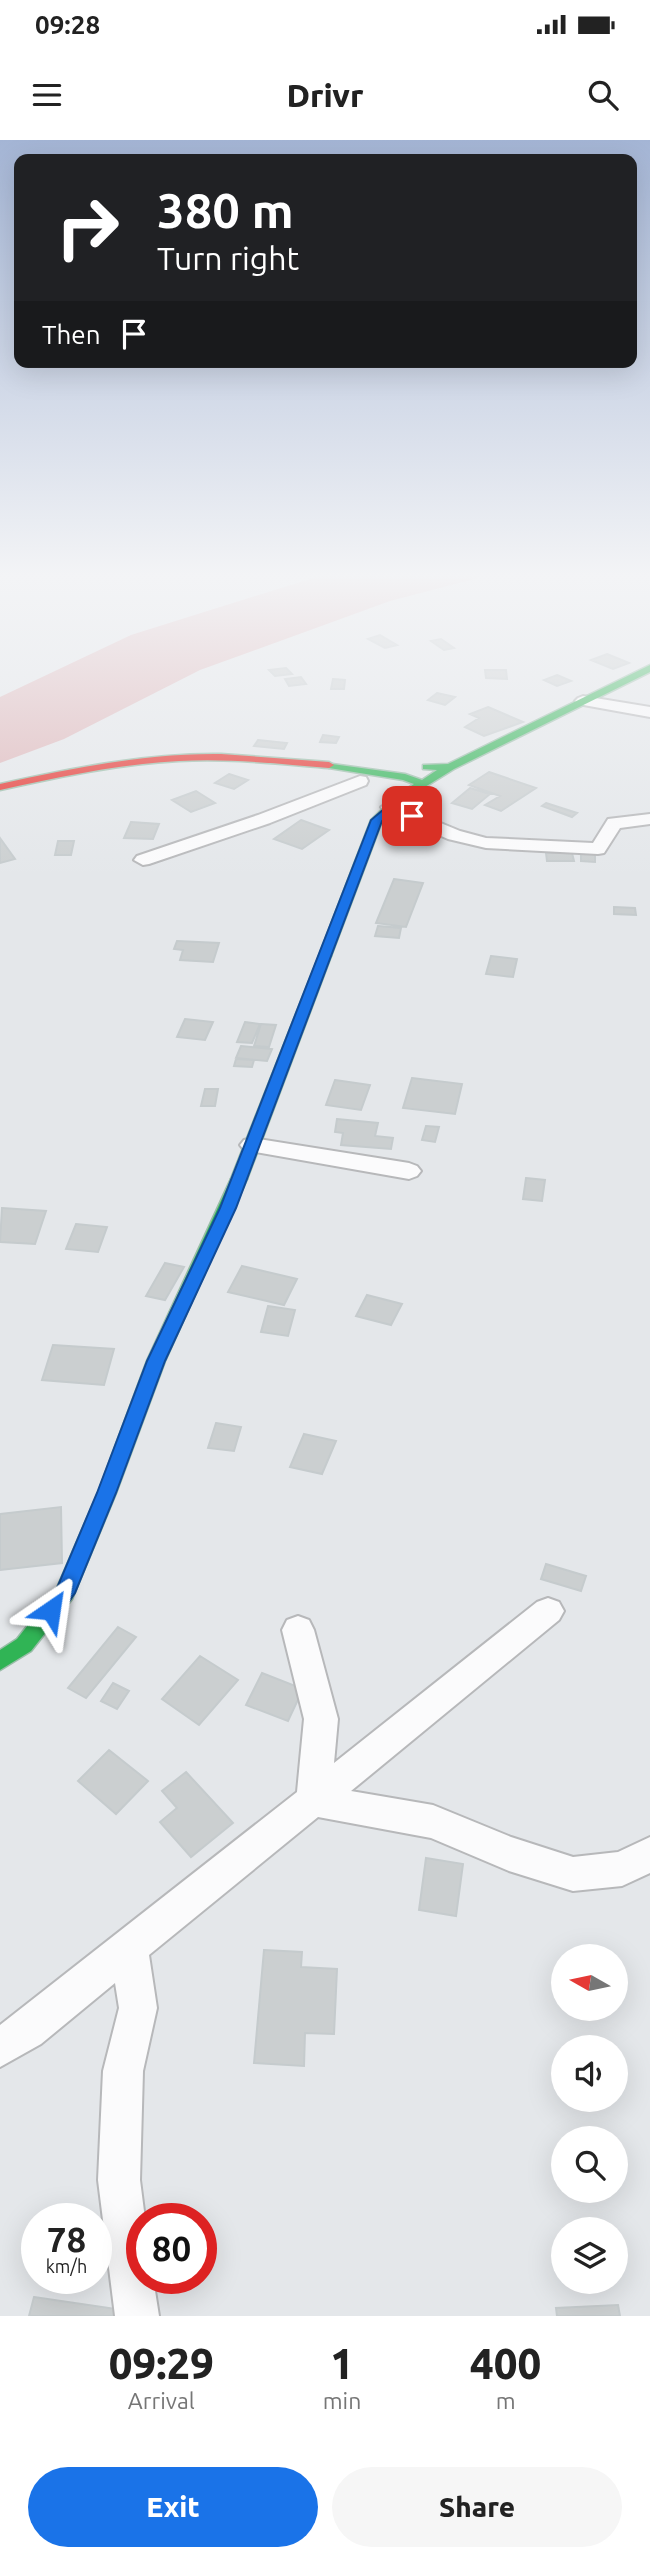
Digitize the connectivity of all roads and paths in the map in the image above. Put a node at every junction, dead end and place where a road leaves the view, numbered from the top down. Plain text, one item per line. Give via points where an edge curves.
1 (635, 675) edge
2 (583, 701) junction
3 (650, 712) edge
4 (450, 767) junction
5 (351, 774) junction
6 (0, 787) edge
7 (417, 787) junction
8 (0, 797) edge
9 (381, 804) junction
10 (650, 819) edge
11 (143, 860) dead end
12 (252, 1145) junction
13 (409, 1171) dead end
14 (548, 1611) dead end
15 (298, 1630) dead end
16 (0, 1661) edge
17 (313, 1800) junction
18 (650, 1854) edge
19 (129, 1948) junction
20 (0, 2048) edge
21 (137, 2316) edge

1 - 2 highway
2 - 3 street
2 - 4 highway
4 - 5 highway
4 - 7 highway
5 - 6 highway via 206,757 93,767
5 - 7 highway
5 - 8 highway via 204,766 153,768
5 - 9 highway
5 - 11 street via 264,819
7 - 9 highway
9 - 10 street via 454,835 486,843 598,849 614,823
9 - 12 highway
12 - 13 street
12 - 16 highway via 228,1208 156,1361 65,1593 24,1645
14 - 17 street
15 - 17 street via 321,1718
17 - 18 street via 433,1822 509,1854 573,1874 622,1869
17 - 19 street
19 - 20 street
19 - 21 street via 138,2008 123,2071 119,2180

